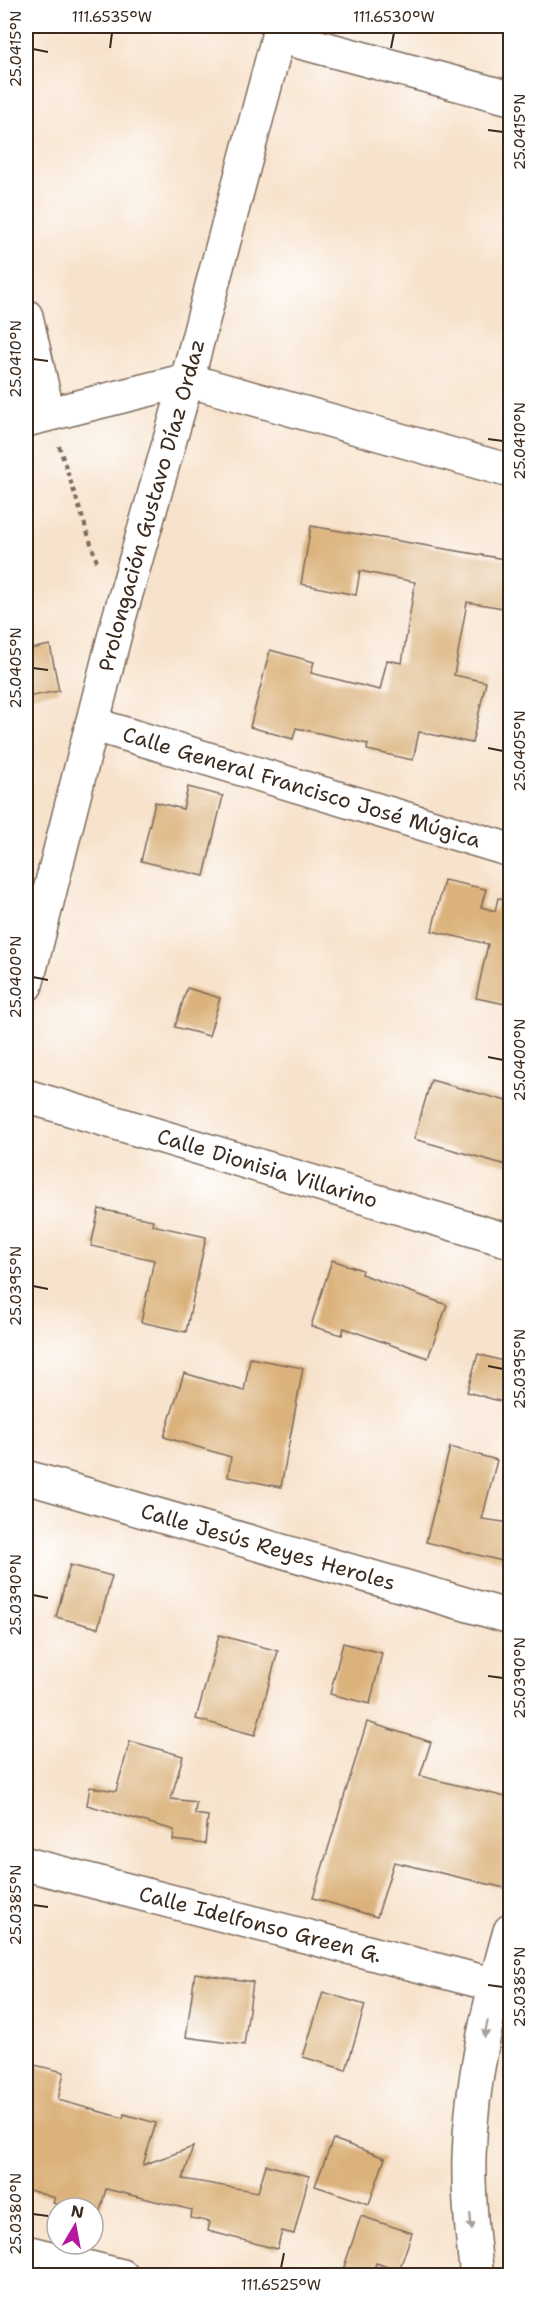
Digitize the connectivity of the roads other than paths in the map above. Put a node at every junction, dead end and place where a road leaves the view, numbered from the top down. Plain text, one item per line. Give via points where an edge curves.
1 (280, 31) edge
2 (510, 98) edge
3 (26, 316) edge
4 (187, 380) junction
5 (37, 417) edge
6 (510, 471) edge
7 (92, 724) junction
8 (510, 850) edge
9 (32, 946) edge
10 (26, 985) edge
11 (26, 1096) edge
12 (510, 1241) edge
13 (26, 1477) edge
14 (510, 1617) edge
15 (26, 1864) edge
16 (510, 1931) edge
17 (495, 1985) junction
18 (26, 2252) edge
19 (122, 2276) edge
20 (477, 2276) edge

1 - 2 street
1 - 4 street, Prolongación Gustavo Díaz Ordaz
3 - 5 street
4 - 5 street
4 - 6 street
4 - 7 street, Prolongación Gustavo Díaz Ordaz
7 - 8 street, Calle General Francisco José Múgica
7 - 9 street, Prolongación Gustavo Díaz Ordaz
9 - 10 street, Prolongación Gustavo Díaz Ordaz
11 - 12 street, Calle Dionisia Villarino
13 - 14 street, Calle Jesús Reyes Heroles
15 - 17 street, Calle Idelfonso Green G.
16 - 17 street
17 -> 20 street via 477,2077 469,2155
18 - 19 street

